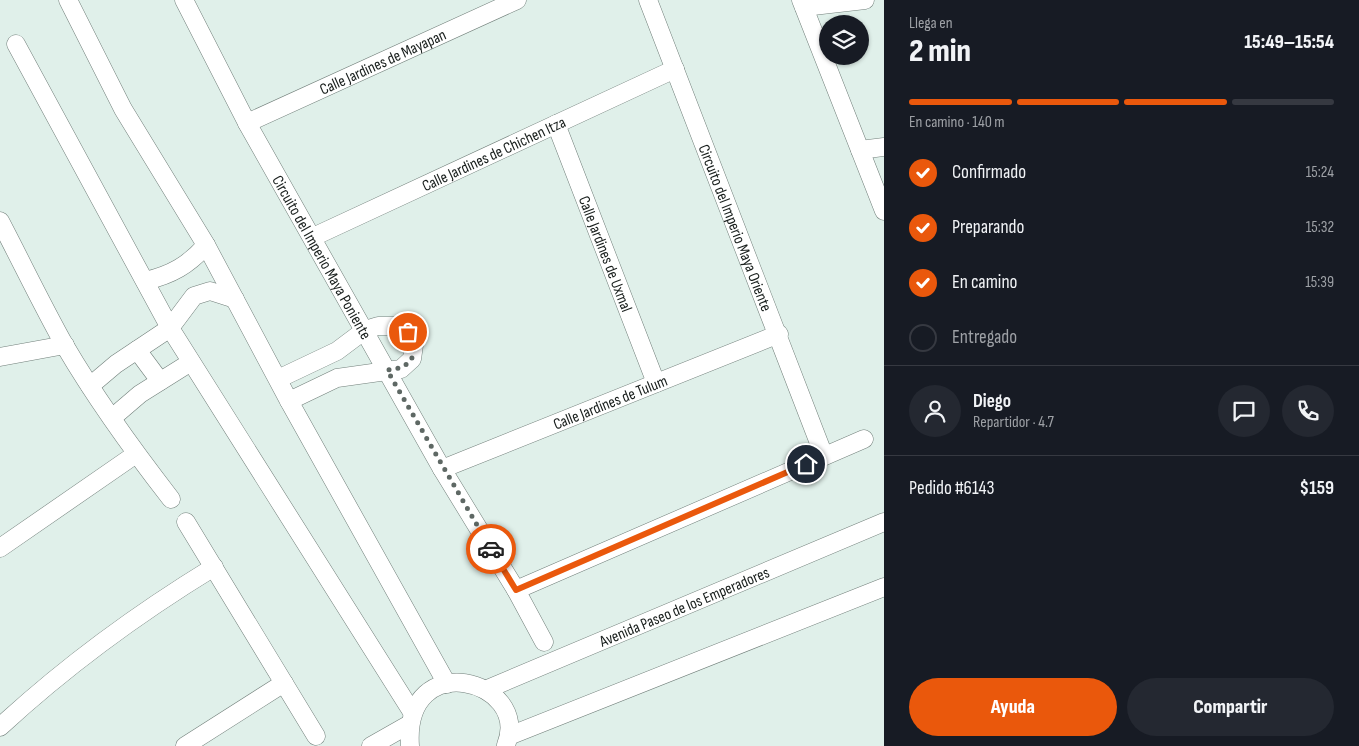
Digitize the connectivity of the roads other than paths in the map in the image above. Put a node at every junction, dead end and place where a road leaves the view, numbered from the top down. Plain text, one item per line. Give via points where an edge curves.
1 (68, 0) edge
2 (518, 0) edge
3 (648, 0) edge
4 (866, 0) edge
5 (186, 1) edge
6 (803, 3) edge
7 (16, 44) dead end
8 (675, 68) junction
9 (246, 122) junction
10 (556, 124) junction
11 (884, 147) edge
12 (860, 150) junction
13 (884, 211) edge
14 (0, 221) edge
15 (313, 237) junction
16 (206, 245) junction
17 (145, 281) junction
18 (235, 299) junction
19 (170, 328) junction
20 (365, 330) junction
21 (779, 334) junction
22 (65, 346) junction
23 (137, 350) junction
24 (0, 357) edge
25 (320, 361) junction
26 (191, 362) junction
27 (387, 370) junction
28 (278, 379) junction
29 (160, 381) junction
30 (330, 382) junction
31 (656, 383) junction
32 (90, 386) junction
33 (289, 402) junction
34 (112, 418) junction
35 (864, 439) dead end
36 (136, 454) junction
37 (824, 456) junction
38 (442, 469) junction
39 (171, 499) dead end
40 (186, 522) dead end
41 (884, 522) edge
42 (0, 548) edge
43 (214, 568) junction
44 (884, 586) edge
45 (516, 590) junction
46 (544, 642) dead end
47 (284, 683) junction
48 (447, 684) junction
49 (485, 690) junction
50 (410, 719) junction
51 (0, 727) edge
52 (316, 736) dead end
53 (507, 741) edge
54 (185, 746) edge
55 (371, 746) edge
56 (410, 746) edge

1 - 16 street via 123,109
2 - 9 street, Calle Jardines de Mayapan
3 - 8 street, Circuito del Imperio Maya Oriente
4 - 6 street
5 - 9 street, Circuito del Imperio Maya Poniente
6 - 12 street
7 - 17 street
8 - 10 street, Calle Jardines de Chichen Itza
8 - 21 street, Circuito del Imperio Maya Oriente
9 - 15 street, Circuito del Imperio Maya Poniente
10 - 15 street, Calle Jardines de Chichen Itza
10 - 31 street, Calle Jardines de Uxmal
11 - 12 street
12 - 13 street
14 - 22 street
15 - 20 street, Circuito del Imperio Maya Poniente
16 - 17 street via 180,269
16 - 18 street
17 - 19 street
18 - 19 street via 210,291 194,296
18 - 28 street
19 - 23 street
19 - 26 street
20 - 25 street
20 - 27 street, Circuito del Imperio Maya Poniente
20 - 27 street via 395,326 408,332 414,345 412,359 401,369
21 - 31 street, Calle Jardines de Tulum
21 - 37 street, Circuito del Imperio Maya Oriente
22 - 24 street
22 - 32 street
23 - 29 street
23 - 32 street
25 - 28 street
25 - 30 street
26 - 29 street
26 - 50 street
27 - 30 street via 348,374
27 - 38 street, Circuito del Imperio Maya Poniente
28 - 33 street
29 - 34 street
30 - 33 street
31 - 38 street, Calle Jardines de Tulum
32 - 34 street
33 - 48 street
34 - 36 street
35 - 37 street
36 - 39 street
36 - 42 street
37 - 45 street
38 - 45 street, Circuito del Imperio Maya Poniente
40 - 43 street
41 - 49 street, Avenida Paseo de los Emperadores
43 - 47 street
43 - 51 street via 117,630 45,686
44 - 53 street
45 - 46 street, Circuito del Imperio Maya Poniente
47 - 52 street
47 - 54 street
48 - 49 street via 460,682
48 - 50 street via 433,689 421,699
49 - 53 street via 504,710 508,723
50 - 55 street
50 - 56 street

